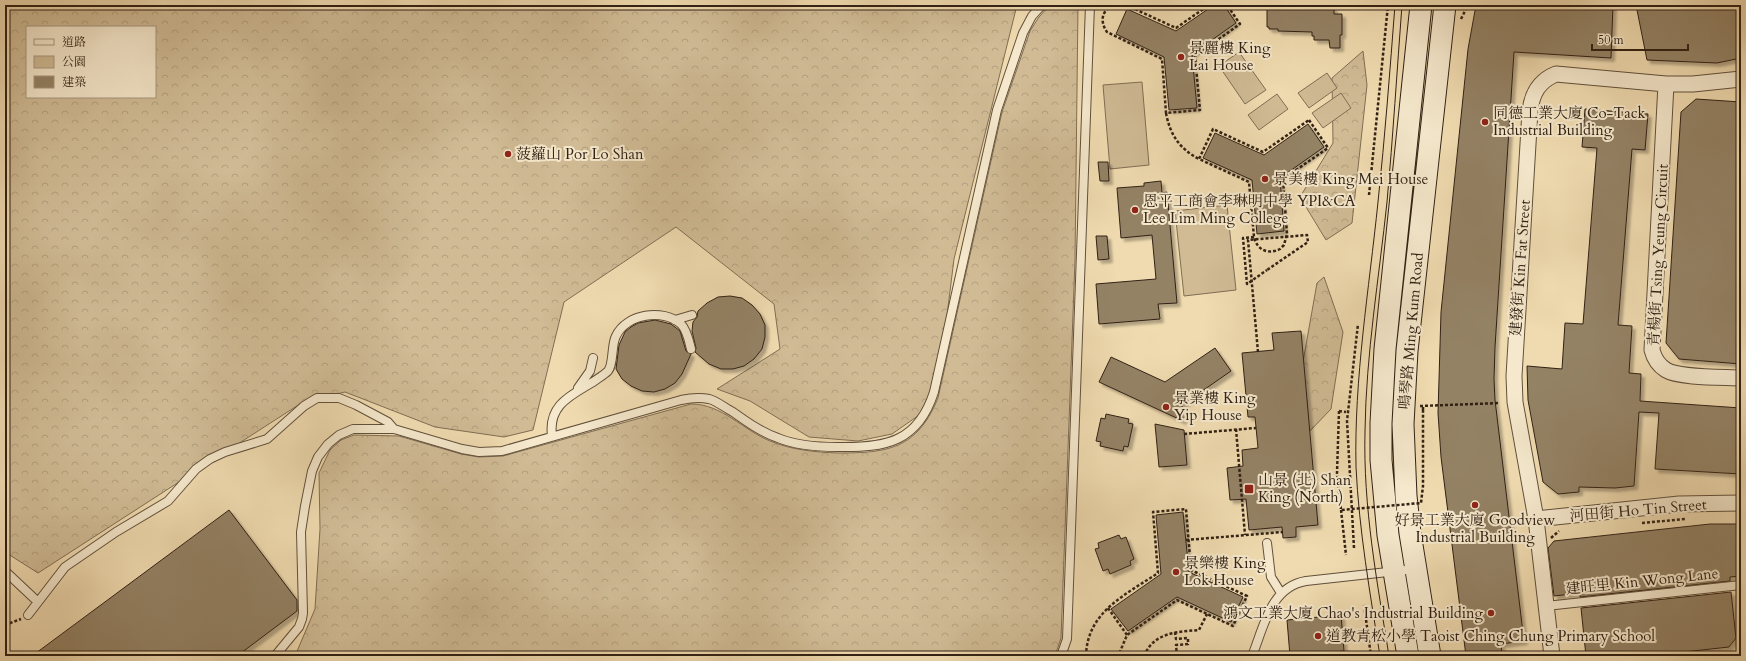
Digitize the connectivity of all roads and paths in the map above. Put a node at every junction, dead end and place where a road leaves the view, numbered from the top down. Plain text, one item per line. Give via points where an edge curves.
1 (1042, 5) edge
2 (1090, 5) edge
3 (1113, 5) edge
4 (1126, 5) edge
5 (1209, 5) edge
6 (1227, 5) edge
7 (1388, 5) edge
8 (1421, 5) edge
9 (1445, 5) edge
10 (1456, 5) edge
11 (1442, 31) junction
12 (1741, 79) edge
13 (1666, 84) junction
14 (1166, 113) junction
15 (1199, 159) junction
16 (1369, 195) dead end
17 (1254, 237) junction
18 (692, 315) dead end
19 (675, 320) junction
20 (1358, 324) dead end
21 (691, 349) dead end
22 (1258, 352) dead end
23 (593, 358) dead end
24 (1741, 378) edge
25 (575, 392) junction
26 (1500, 404) dead end
27 (1346, 412) dead end
28 (1256, 428) dead end
29 (394, 429) junction
30 (1236, 429) junction
31 (1184, 434) dead end
32 (552, 436) junction
33 (1741, 503) edge
34 (1341, 510) junction
35 (1691, 518) dead end
36 (1536, 520) junction
37 (1636, 524) dead end
38 (1565, 531) dead end
39 (1283, 532) dead end
40 (1245, 535) junction
41 (1186, 540) dead end
42 (1549, 540) dead end
43 (1267, 543) dead end
44 (1354, 548) dead end
45 (1346, 555) dead end
46 (1415, 569) junction
47 (5, 571) edge
48 (1393, 571) junction
49 (1741, 585) edge
50 (1281, 593) junction
51 (38, 602) junction
52 (1364, 605) dead end
53 (1546, 606) junction
54 (1108, 608) junction
55 (1207, 614) junction
56 (28, 615) joint
57 (5, 625) edge
58 (1175, 632) junction
59 (1127, 635) junction
60 (1253, 654) edge
61 (1119, 655) edge
62 (275, 656) edge
63 (1061, 656) edge
64 (1086, 656) edge
65 (1096, 656) edge
66 (1144, 656) edge
67 (1177, 656) edge
68 (1372, 656) edge
69 (1408, 656) edge
70 (1430, 656) edge
71 (1552, 656) edge
72 (1722, 656) edge
73 (1728, 656) edge

1 - 32 lane via 1028,23 1018,44 997,110 934,392 925,413 914,428 893,441 874,446 827,447 800,444 764,432 711,400 694,398
2 - 63 lane via 1067,639
3 - 14 path via 1103,15 1103,27 1107,32 1162,59
4 - 5 path via 1176,28
6 - 14 path via 1240,24 1195,56 1200,110
7 - 16 path
8 - 48 main road, 鳴琴路 Ming Kum Road via 1382,386 1381,460
9 - 11 main road, 鳴琴路 Ming Kum Road
10 - 11 main road
11 - 46 main road, 鳴琴路 Ming Kum Road via 1404,387 1405,489
12 - 13 street, 建發街 Kin Fat Street
13 - 24 street, 青楊街 Tsing Yeung Circuit via 1652,350 1660,366 1670,372
13 - 36 street, 建發街 Kin Fat Street via 1556,74 1540,84 1532,97 1514,376 1515,402
14 - 15 path via 1176,141 1186,152
15 - 17 path via 1249,182
15 - 17 path via 1214,129 1263,152 1309,120 1328,148 1283,179 1288,234 1284,245 1275,251 1264,250 1255,242
17 - 22 path, bridge via 1243,238 1247,284 1267,270 1308,242 1307,235 1248,240
18 - 19 lane
19 - 21 lane via 685,329
19 - 25 lane via 658,315 632,320 616,335 608,371
20 - 44 path via 1347,421
23 - 25 lane via 590,371
25 - 32 lane via 563,402 553,416
26 - 34 path, bridge via 1423,406 1421,503
27 - 34 path, bridge via 1339,411 1337,473
28 - 30 path
29 - 32 lane via 479,452 502,451
29 - 51 lane via 388,422 339,398 317,398 304,406 267,439 225,452 196,469 168,501 65,567
29 - 62 lane via 353,429 339,435 318,457 312,471 301,532 303,613 299,627
30 - 31 path
30 - 40 path
33 - 36 street, 河田街 Ho Tin Street via 1679,504
34 - 45 path
35 - 37 path
36 - 53 street, 建發街 Kin Fat Street
38 - 42 path via 1557,532
39 - 40 path, bridge
40 - 41 path, bridge
43 - 50 lane via 1271,577
46 - 48 lane
46 - 70 main road, 鳴琴路 Ming Kum Road
47 - 51 lane
48 - 50 lane via 1299,582
48 - 69 main road, 鳴琴路 Ming Kum Road
49 - 53 lane, 建旺里 Kin Wong Lane
50 - 60 lane via 1273,604
51 - 56 lane
52 - 68 path
53 - 71 street, 建發街 Kin Fat Street
54 - 55 path via 1158,573 1153,512 1186,509 1191,570 1247,596 1233,626
54 - 59 path
54 - 64 path via 1091,630
55 - 58 path via 1199,630
55 - 59 path via 1177,600
56 - 57 path
58 - 66 path via 1156,640
58 - 67 path via 1176,639 1188,638 1188,644 1176,645
59 - 61 path
61 - 65 path
72 - 73 path

